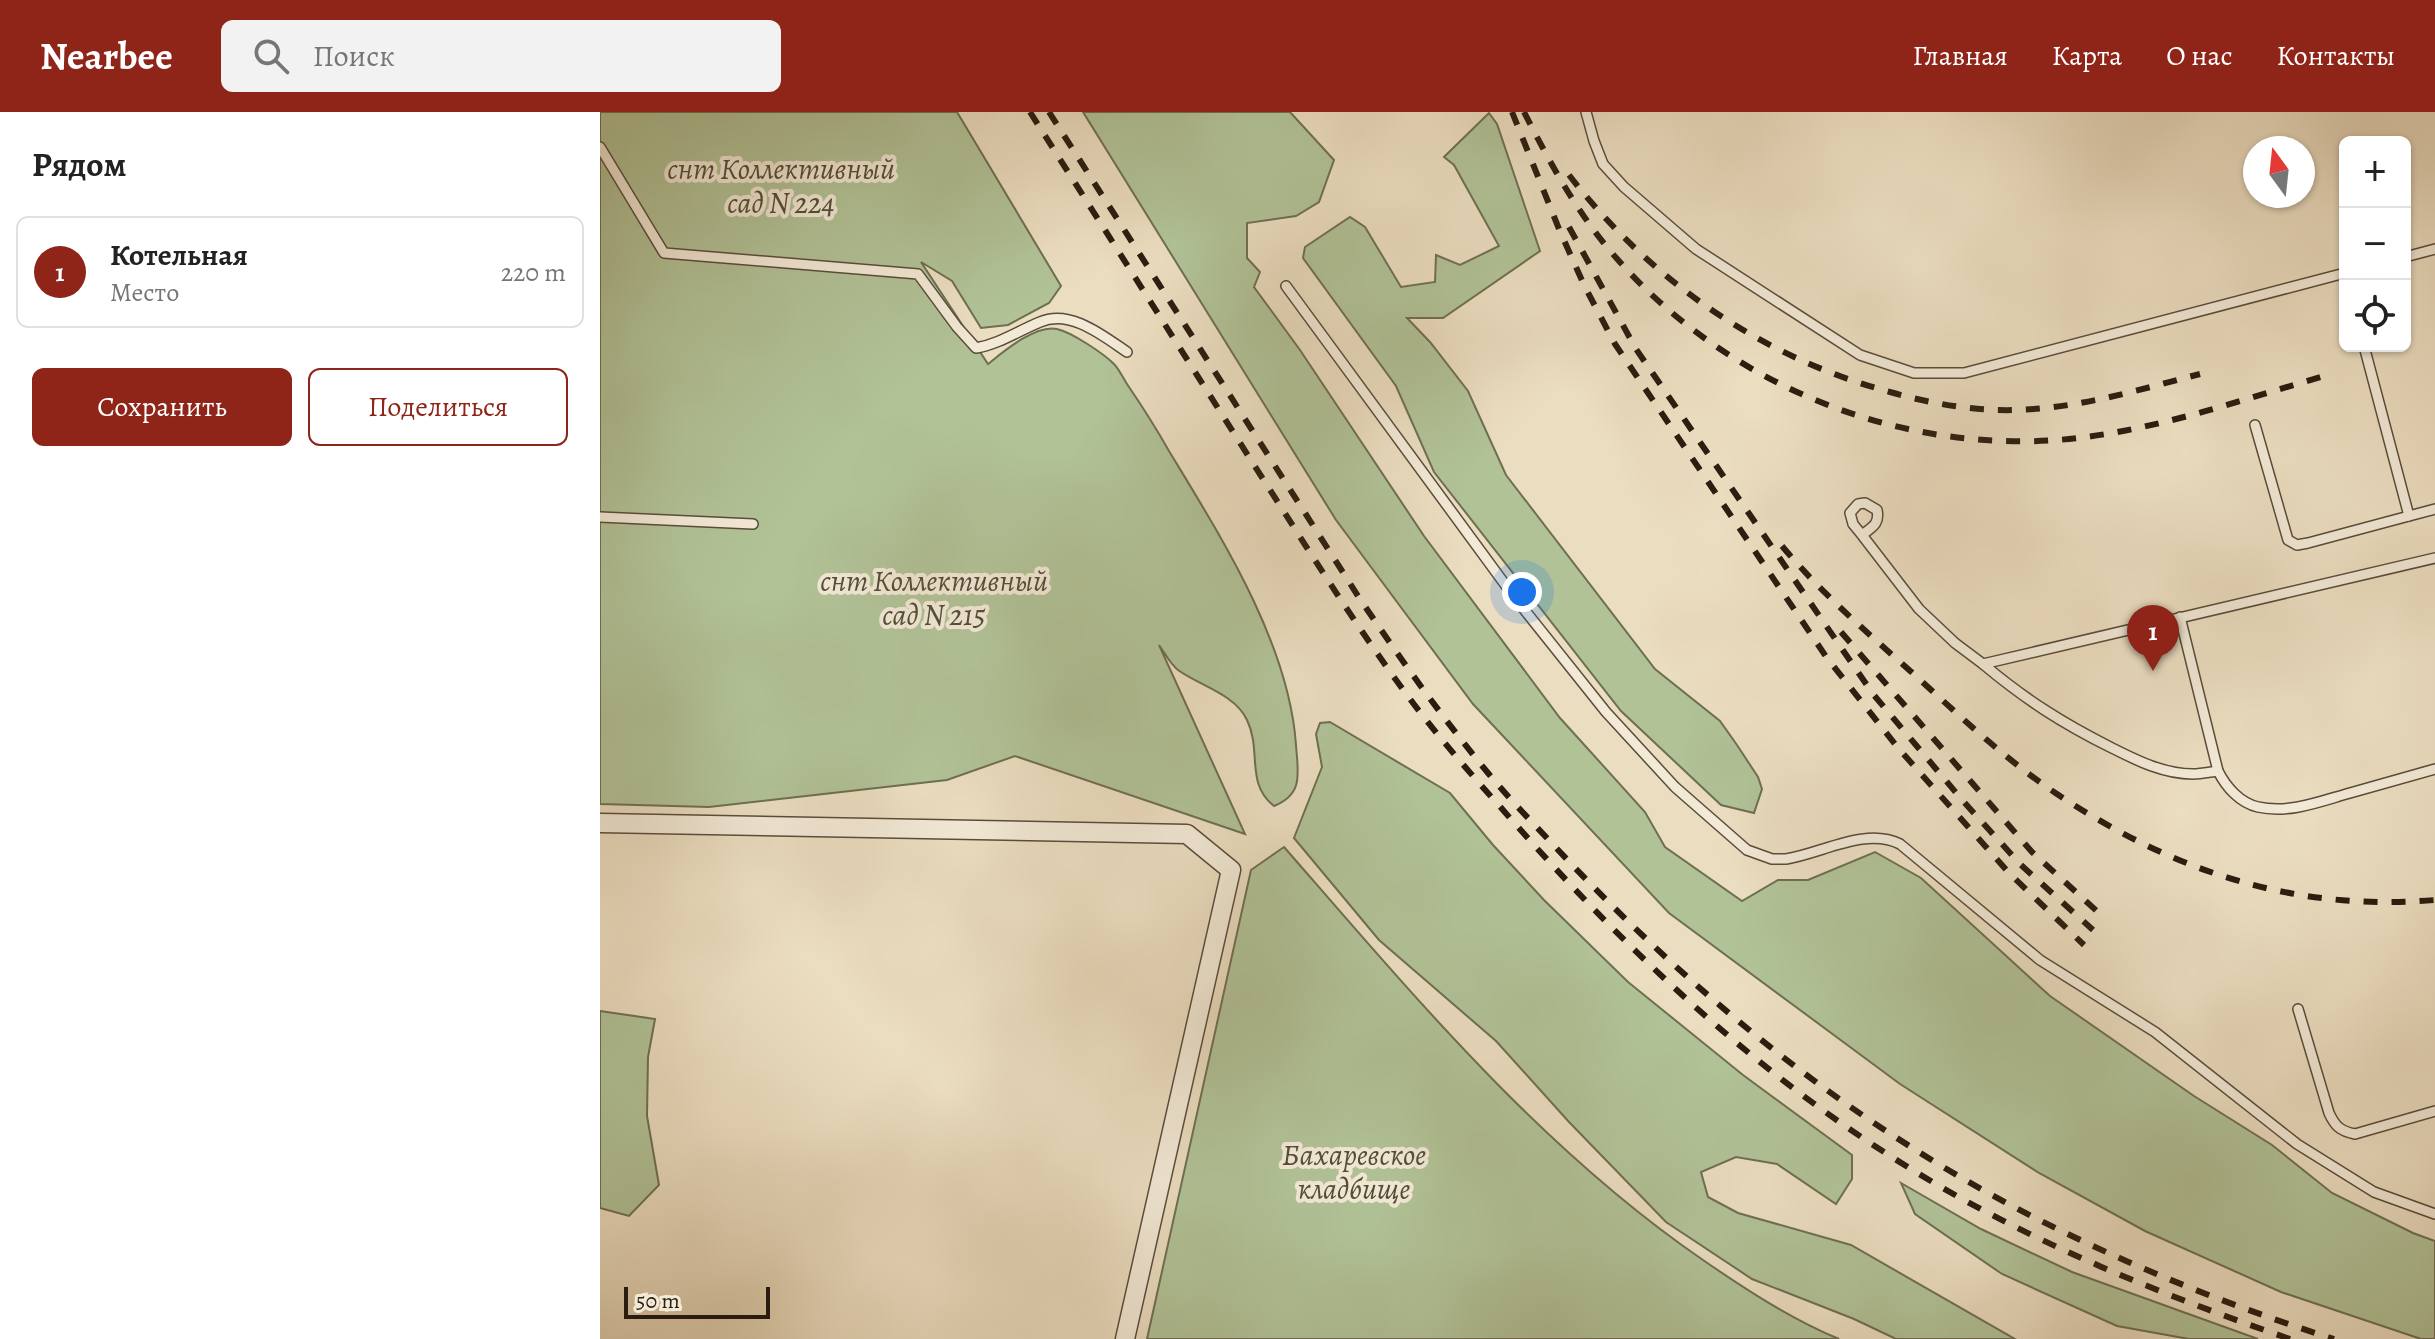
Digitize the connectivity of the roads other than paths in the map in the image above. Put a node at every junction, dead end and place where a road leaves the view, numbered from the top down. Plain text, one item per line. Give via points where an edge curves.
1 (1586, 112) edge
2 (600, 147) edge
3 (2435, 249) edge
4 (2411, 255) edge
5 (2339, 276) edge
6 (1286, 286) dead end
7 (1127, 352) dead end
8 (2366, 352) edge
9 (2255, 425) dead end
10 (2435, 509) edge
11 (2409, 516) junction
12 (600, 517) edge
13 (753, 524) dead end
14 (1862, 535) dead end
15 (2435, 558) edge
16 (2180, 617) junction
17 (1983, 664) junction
18 (2435, 769) edge
19 (2218, 771) junction
20 (600, 823) edge
21 (2298, 1009) dead end
22 (2435, 1111) edge
23 (2435, 1214) edge
24 (1125, 1339) edge

1 - 5 lane via 1603,164 1696,249 1860,355 1914,373 1964,373
2 - 7 lane via 664,253 918,274 976,348 1043,320 1063,318
3 - 4 lane
6 - 23 lane via 1515,598 1606,712 1675,787 1747,850 1786,859 1873,837 1889,838 2040,960 2155,1032 2297,1144 2374,1192
8 - 11 lane
9 - 11 lane via 2288,540 2308,543
10 - 11 lane
12 - 13 lane
14 - 17 lane via 1919,609
15 - 16 lane
16 - 17 lane
16 - 19 lane
17 - 19 lane via 2067,726 2134,759 2173,772
18 - 19 lane via 2278,809 2244,800
20 - 24 street via 1187,834 1231,870
21 - 22 lane via 2335,1126 2355,1134

